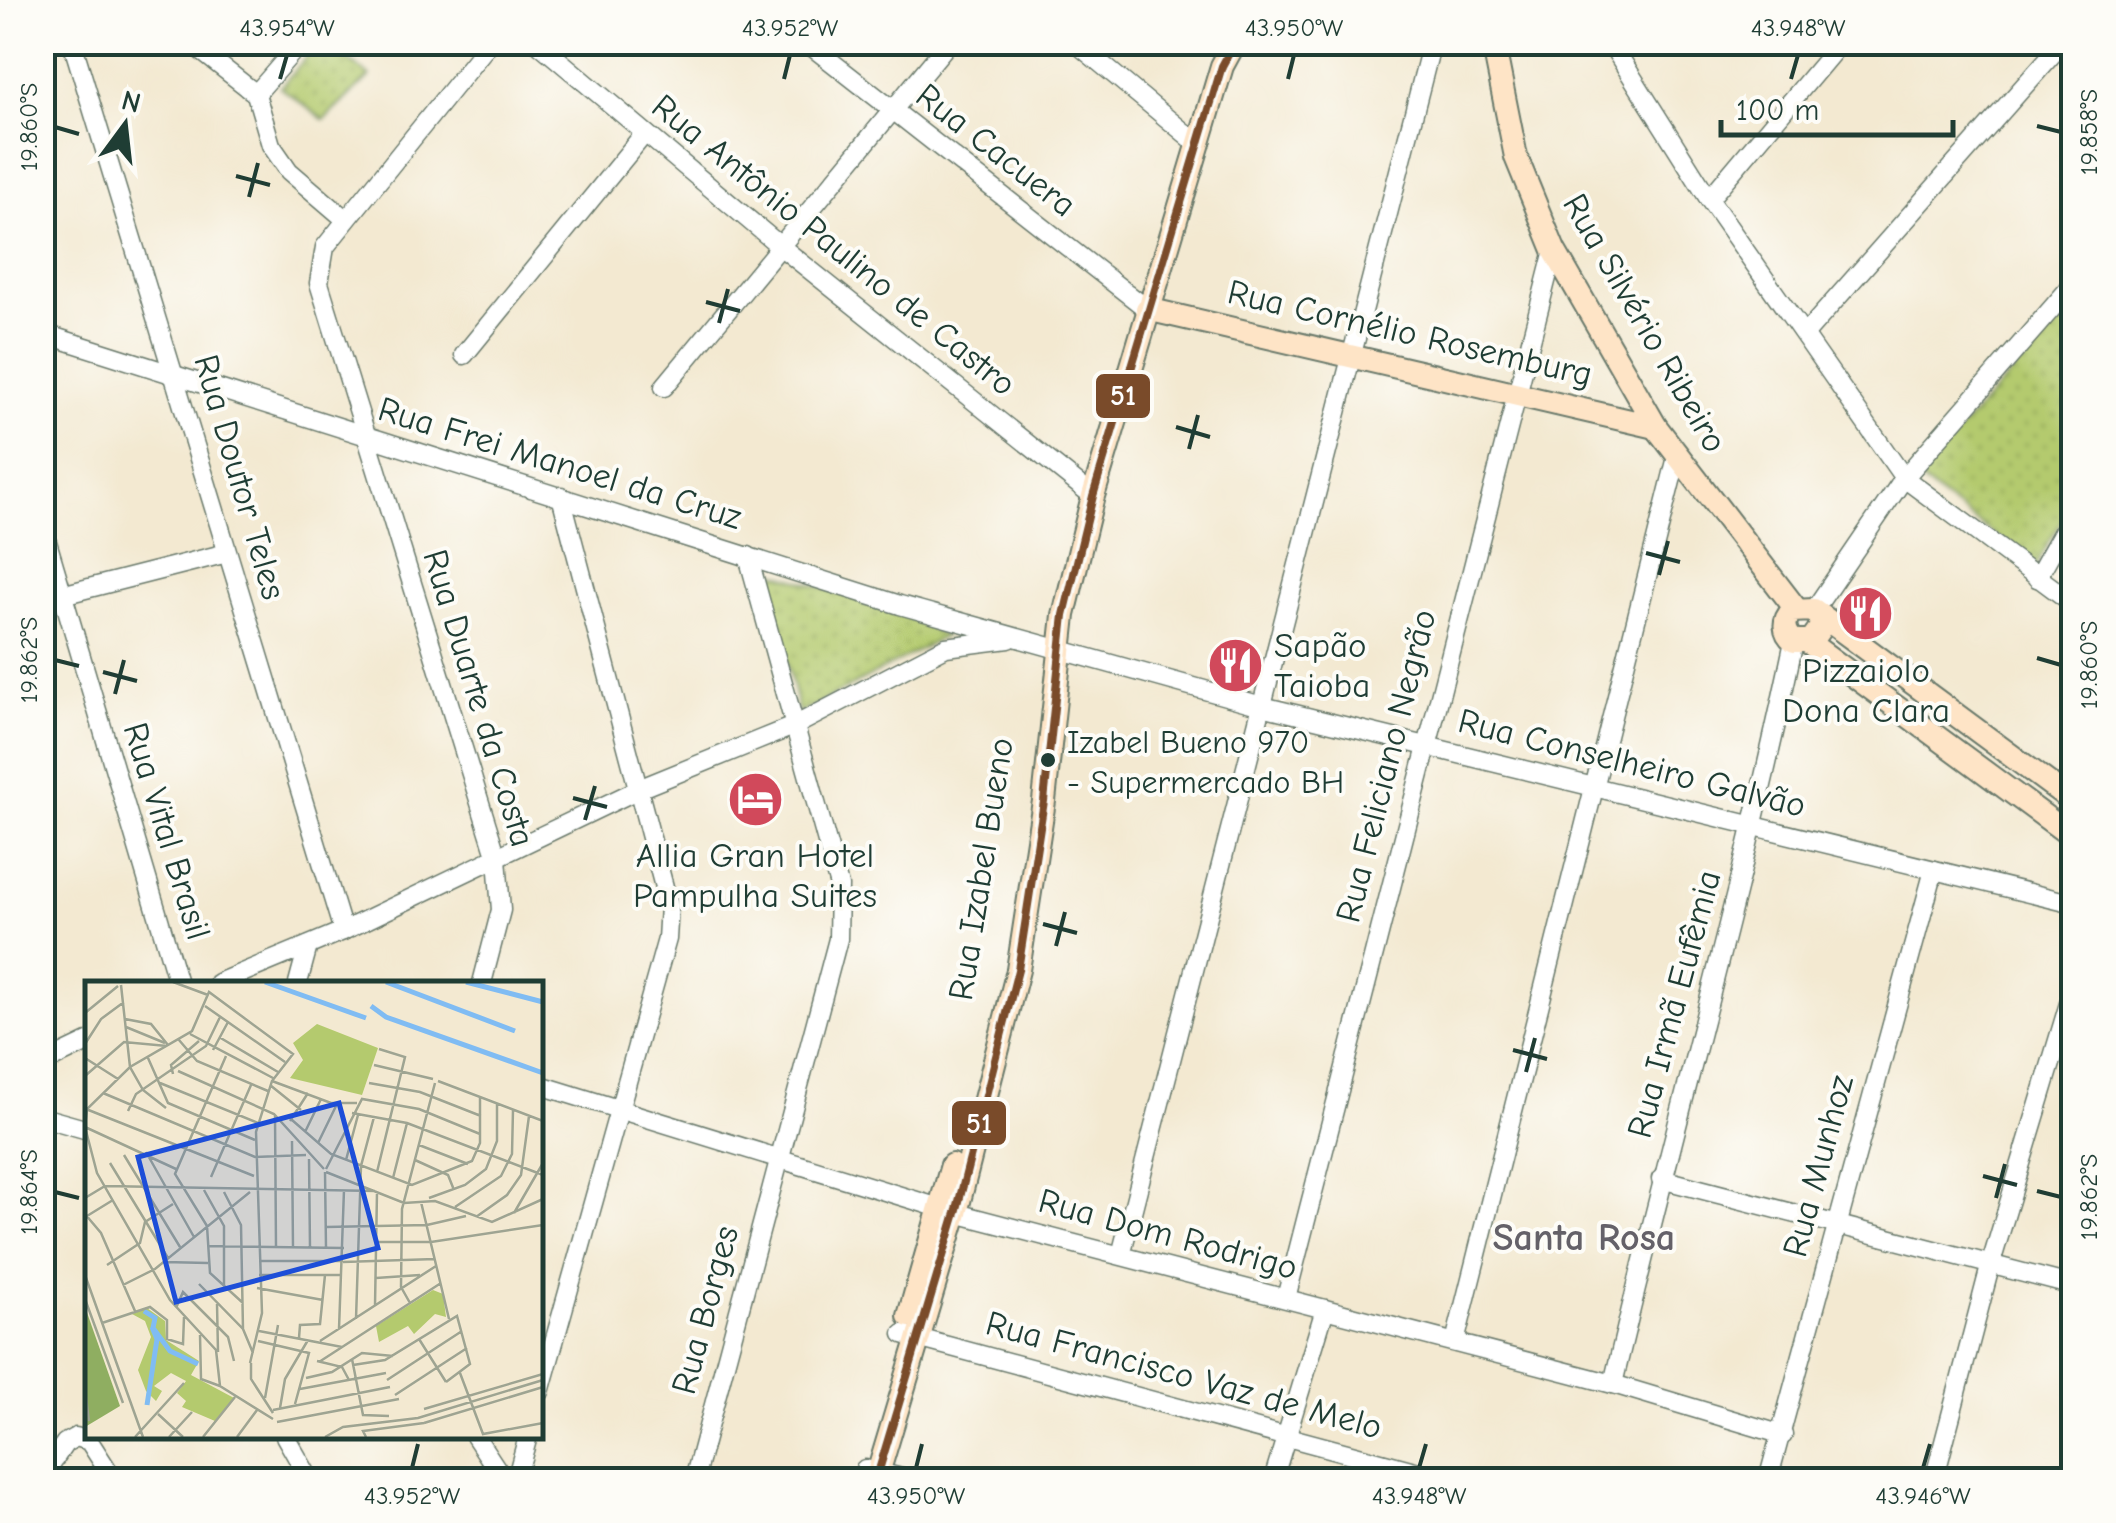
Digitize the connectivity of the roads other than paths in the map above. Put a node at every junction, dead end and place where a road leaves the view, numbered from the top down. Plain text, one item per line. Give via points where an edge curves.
1 (72, 42) edge
2 (190, 42) edge
3 (302, 42) edge
4 (490, 42) edge
5 (537, 42) edge
6 (806, 42) edge
7 (949, 42) edge
8 (1075, 42) edge
9 (1235, 42) edge
10 (1432, 42) edge
11 (1549, 42) edge
12 (1610, 42) edge
13 (1841, 42) edge
14 (2063, 42) edge
15 (1493, 43) edge
16 (256, 94) junction
17 (893, 112) junction
18 (644, 134) junction
19 (1198, 144) junction
20 (1708, 199) junction
21 (346, 219) junction
22 (780, 246) junction
23 (1554, 250) junction
24 (2074, 283) edge
25 (1147, 309) junction
26 (1806, 333) junction
27 (42, 334) edge
28 (1352, 355) junction
29 (464, 356) dead end
30 (178, 377) junction
31 (664, 387) dead end
32 (1515, 391) junction
33 (1636, 411) junction
34 (363, 436) junction
35 (1677, 457) junction
36 (1904, 478) junction
37 (562, 496) junction
38 (1093, 496) junction
39 (2074, 512) edge
40 (42, 525) edge
41 (227, 553) junction
42 (748, 556) junction
43 (2037, 578) junction
44 (62, 593) junction
45 (42, 600) edge
46 (2074, 604) edge
47 (1810, 612) junction
48 (942, 616) junction
49 (1019, 638) junction
50 (1801, 642) junction
51 (1054, 646) junction
52 (946, 647) junction
53 (1262, 706) junction
54 (796, 725) junction
55 (1425, 746) junction
56 (1594, 787) junction
57 (640, 788) junction
58 (2074, 802) edge
59 (1756, 826) junction
60 (2074, 838) edge
61 (498, 858) junction
62 (1934, 870) junction
63 (2074, 904) edge
64 (343, 931) junction
65 (308, 946) junction
66 (177, 981) edge
67 (223, 981) edge
68 (299, 981) edge
69 (483, 981) edge
70 (2074, 988) edge
71 (85, 1043) edge
72 (42, 1064) edge
73 (542, 1086) edge
74 (618, 1108) junction
75 (42, 1117) edge
76 (85, 1129) edge
77 (779, 1156) junction
78 (1661, 1179) junction
79 (948, 1210) junction
80 (1834, 1226) junction
81 (1121, 1255) junction
82 (1992, 1263) junction
83 (2074, 1286) edge
84 (1286, 1298) junction
85 (1325, 1310) junction
86 (911, 1336) junction
87 (1455, 1342) junction
88 (1613, 1384) junction
89 (542, 1385) edge
90 (1783, 1435) junction
91 (1286, 1436) junction
92 (285, 1438) edge
93 (476, 1438) edge
94 (527, 1438) edge
95 (870, 1475) edge
96 (42, 1477) edge
97 (697, 1477) edge
98 (114, 1480) edge
99 (310, 1480) edge
100 (504, 1480) edge
101 (516, 1480) edge
102 (910, 1480) edge
103 (1273, 1480) edge
104 (1448, 1480) edge
105 (1768, 1480) edge
106 (1934, 1480) edge

1 - 30 street, Rua Doutor Teles
2 - 16 street
3 - 16 street
4 - 21 street, Rua Duarte da Costa
5 - 18 street, Rua Antônio Paulino de Castro
6 - 17 street, Rua Cacuera
7 - 17 street
8 - 19 street
9 - 19 street, Rua Izabel Bueno
10 - 28 street
11 - 15 street
12 - 20 street
13 - 20 street
14 - 26 street
15 - 23 street, Rua Silvério Ribeiro via 1516,158
16 - 21 street via 271,145 289,170
17 - 22 street
17 - 25 street, Rua Cacuera
18 - 22 street, Rua Antônio Paulino de Castro
18 - 29 street
19 - 25 street, Rua Izabel Bueno
20 - 26 street
21 - 34 street, Rua Duarte da Costa via 325,247 319,283
22 - 31 street
22 - 38 street, Rua Antônio Paulino de Castro
23 - 32 street, Rua Feliciano Negrão
23 - 33 street, Rua Silvério Ribeiro
24 - 36 street
25 - 28 street, Rua Cornélio Rosemburg
25 - 38 street, Rua Izabel Bueno
26 - 36 street
27 - 30 street, Rua Frei Manoel da Cruz
28 - 32 street, Rua Cornélio Rosemburg
28 - 53 street
30 - 34 street, Rua Frei Manoel da Cruz
30 - 41 street, Rua Doutor Teles
32 - 33 street, Rua Cornélio Rosemburg
32 - 55 street, Rua Feliciano Negrão
33 - 35 street, Rua Silvério Ribeiro
34 - 37 street, Rua Frei Manoel da Cruz
34 - 61 street, Rua Duarte da Costa
35 - 47 street, Rua Silvério Ribeiro
35 - 56 street
36 - 43 street
36 - 47 street
37 - 42 street, Rua Frei Manoel da Cruz
37 - 57 street
38 - 51 street, Rua Izabel Bueno
39 - 43 street
40 - 44 street, Rua Vital Brasil
41 - 44 street
41 - 64 street, Rua Doutor Teles
42 - 48 street, Rua Frei Manoel da Cruz
42 - 54 street, Rua Borges
43 - 46 street
44 - 45 street
44 - 66 street, Rua Vital Brasil
47 - 50 street via 1819,633
47 - 58 street, Rua Silvério Ribeiro
48 - 49 street, Rua Frei Manoel da Cruz
48 - 52 street via 951,624
49 - 51 street, Rua Frei Manoel da Cruz
49 - 52 street
50 - 59 street, Rua Irmã Eufêmia
50 - 60 street
51 - 53 street, Rua Conselheiro Galvão
51 - 79 street, Rua Izabel Bueno via 1044,801 1018,970
52 - 54 street
53 - 55 street, Rua Conselheiro Galvão
53 - 81 street
54 - 57 street
54 - 77 street, Rua Borges via 839,886 838,939
55 - 56 street, Rua Conselheiro Galvão
55 - 84 street, Rua Feliciano Negrão
56 - 59 street, Rua Conselheiro Galvão
56 - 87 street
57 - 61 street
57 - 74 street via 669,906 667,938
59 - 62 street, Rua Conselheiro Galvão
59 - 78 street, Rua Irmã Eufêmia
61 - 64 street
61 - 69 street, Rua Duarte da Costa via 502,910
62 - 63 street, Rua Conselheiro Galvão
62 - 80 street, Rua Munhoz
64 - 65 street
65 - 67 street
65 - 68 street
70 - 82 street
71 - 72 street
73 - 74 street, Rua Dom Rodrigo
74 - 77 street, Rua Dom Rodrigo
74 - 89 street
75 - 76 street
77 - 79 street, Rua Dom Rodrigo
77 - 97 street, Rua Borges
78 - 80 street
78 - 88 street, Rua Irmã Eufêmia
79 - 81 street, Rua Dom Rodrigo
79 - 86 street, Rua Izabel Bueno
80 - 82 street
80 - 90 street, Rua Munhoz
81 - 84 street, Rua Dom Rodrigo
82 - 83 street
82 - 106 street
84 - 85 street, Rua Dom Rodrigo
85 - 87 street, Rua Dom Rodrigo
85 - 91 street
86 - 91 street, Rua Francisco Vaz de Melo
86 - 95 street, Rua Izabel Bueno
87 - 88 street, Rua Dom Rodrigo
88 - 90 street, Rua Dom Rodrigo
90 - 105 street, Rua Munhoz
91 - 103 street
91 - 104 street, Rua Francisco Vaz de Melo
92 - 99 street
93 - 100 street
94 - 101 street
95 - 102 street
96 - 98 street via 69,1440 89,1441

